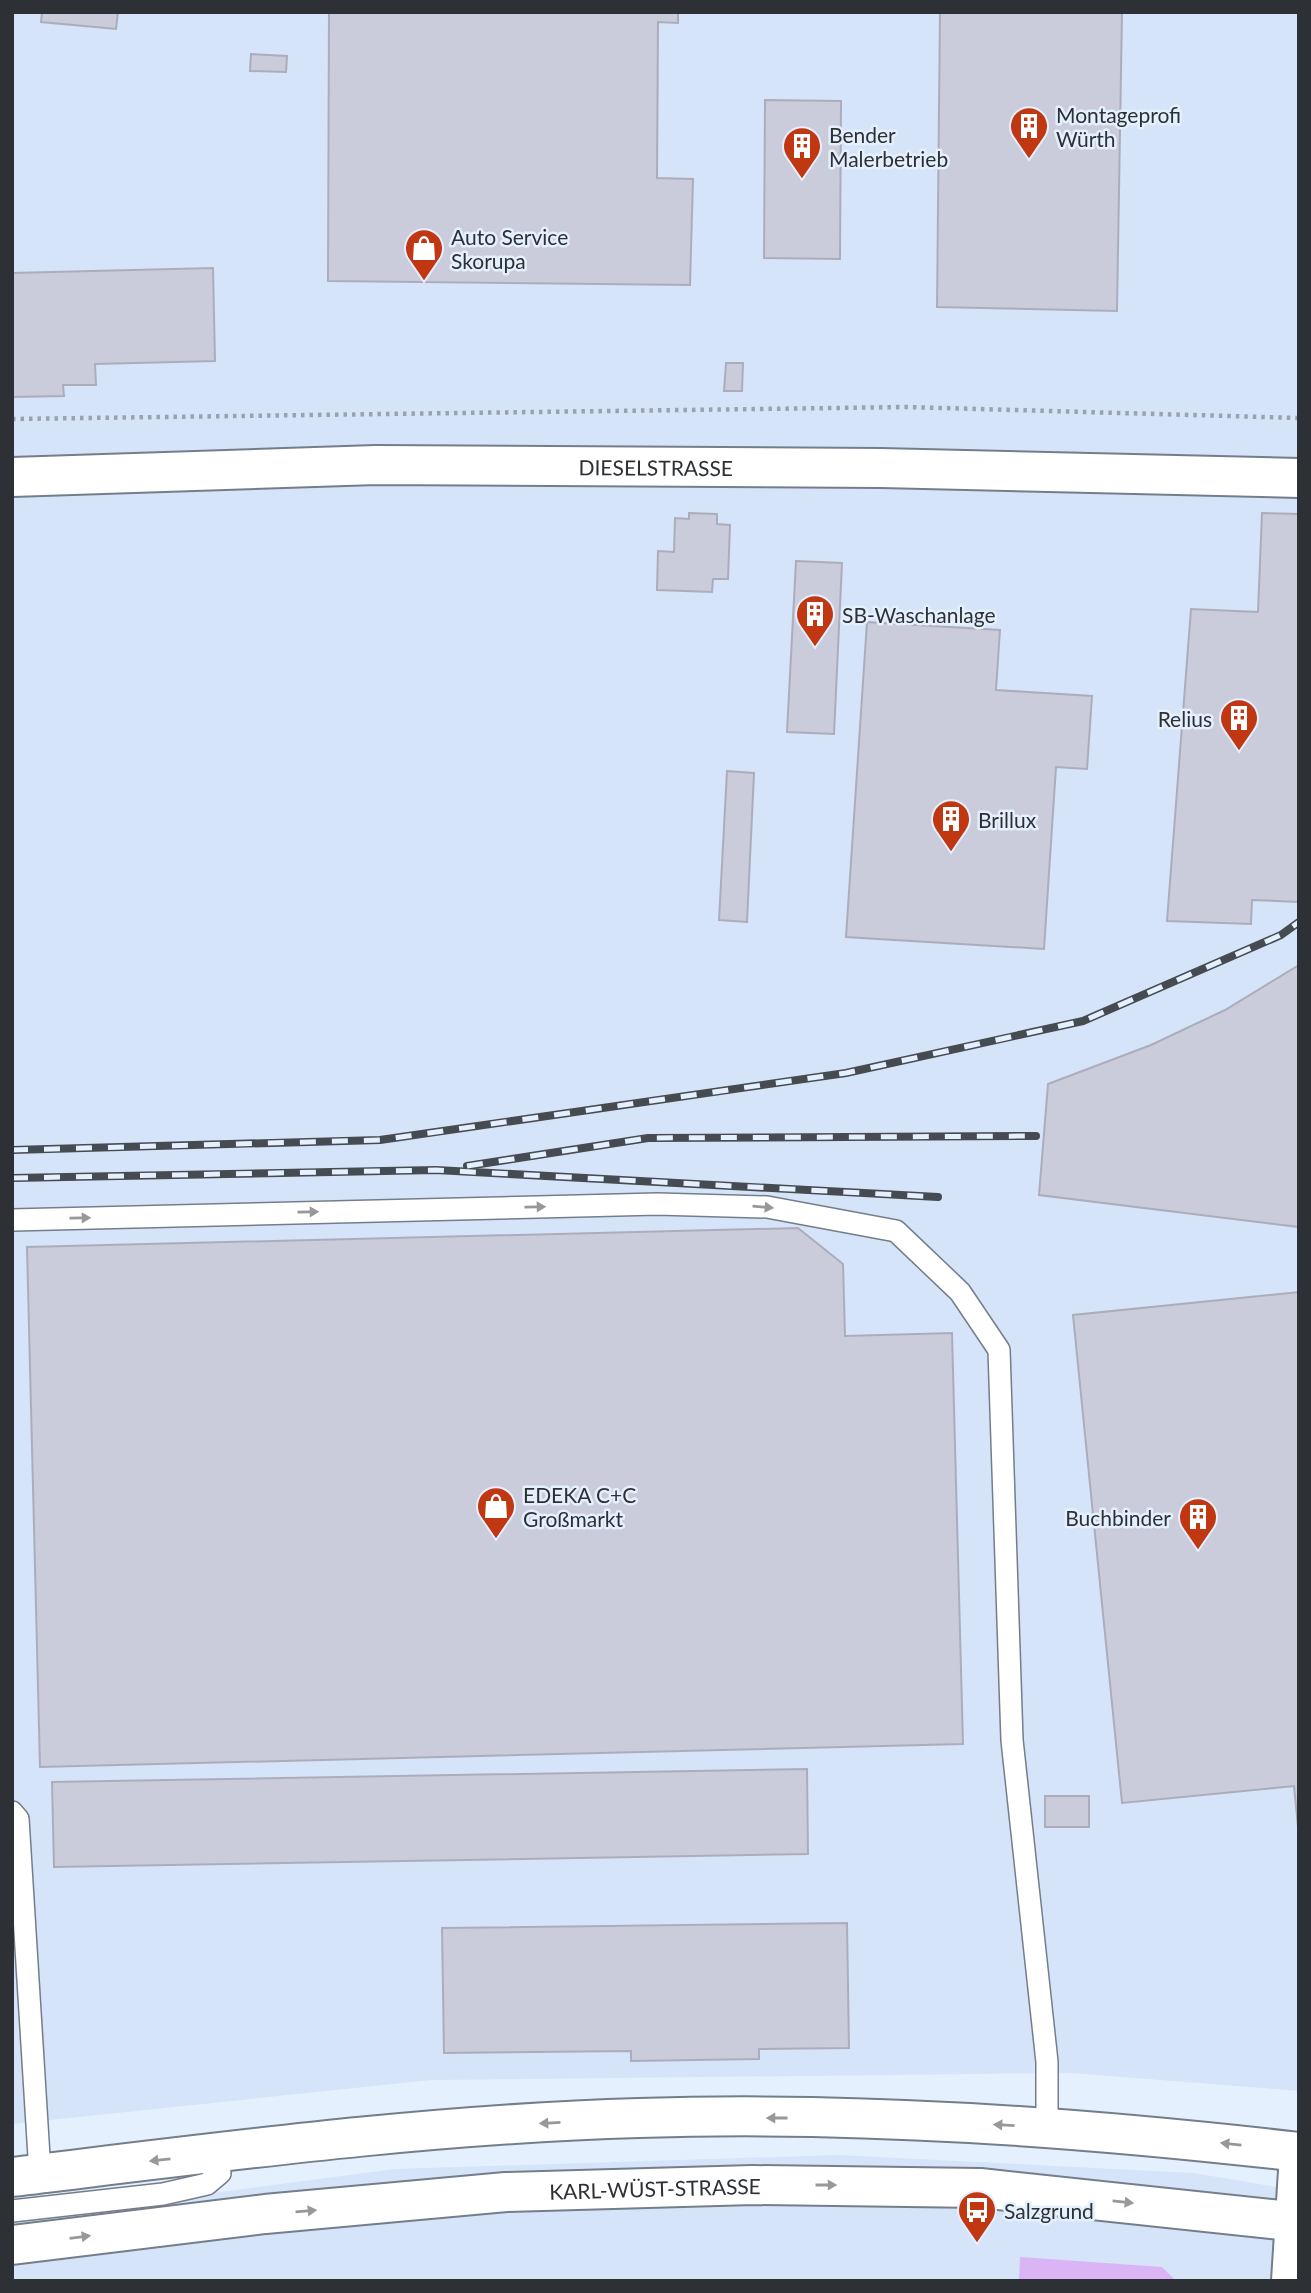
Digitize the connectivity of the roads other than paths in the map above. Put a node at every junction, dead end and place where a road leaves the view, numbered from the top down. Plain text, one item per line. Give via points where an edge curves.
1 (12, 477) edge
2 (1299, 478) edge
3 (12, 1220) edge
4 (15, 1816) edge
5 (1047, 2128) junction
6 (218, 2153) junction
7 (1299, 2153) edge
8 (26, 2175) edge
9 (12, 2211) edge
10 (1297, 2221) edge
11 (12, 2245) edge
12 (1291, 2281) edge

1 - 2 main road, DIESELSTRASSE via 376,465 881,468
3 -> 5 lane via 657,1204 767,1206 897,1231 960,1293 999,1350 1012,1740 1047,2062
4 - 8 lane
5 -> 6 main road via 883,2118 639,2118 425,2130
7 -> 5 main road
6 -> 8 main road
6 - 9 lane via 220,2173 207,2184 163,2194
7 - 10 main road
11 -> 10 main road, KARL-WÜST-STRASSE via 265,2214 506,2192 753,2185 980,2188
10 - 12 main road

